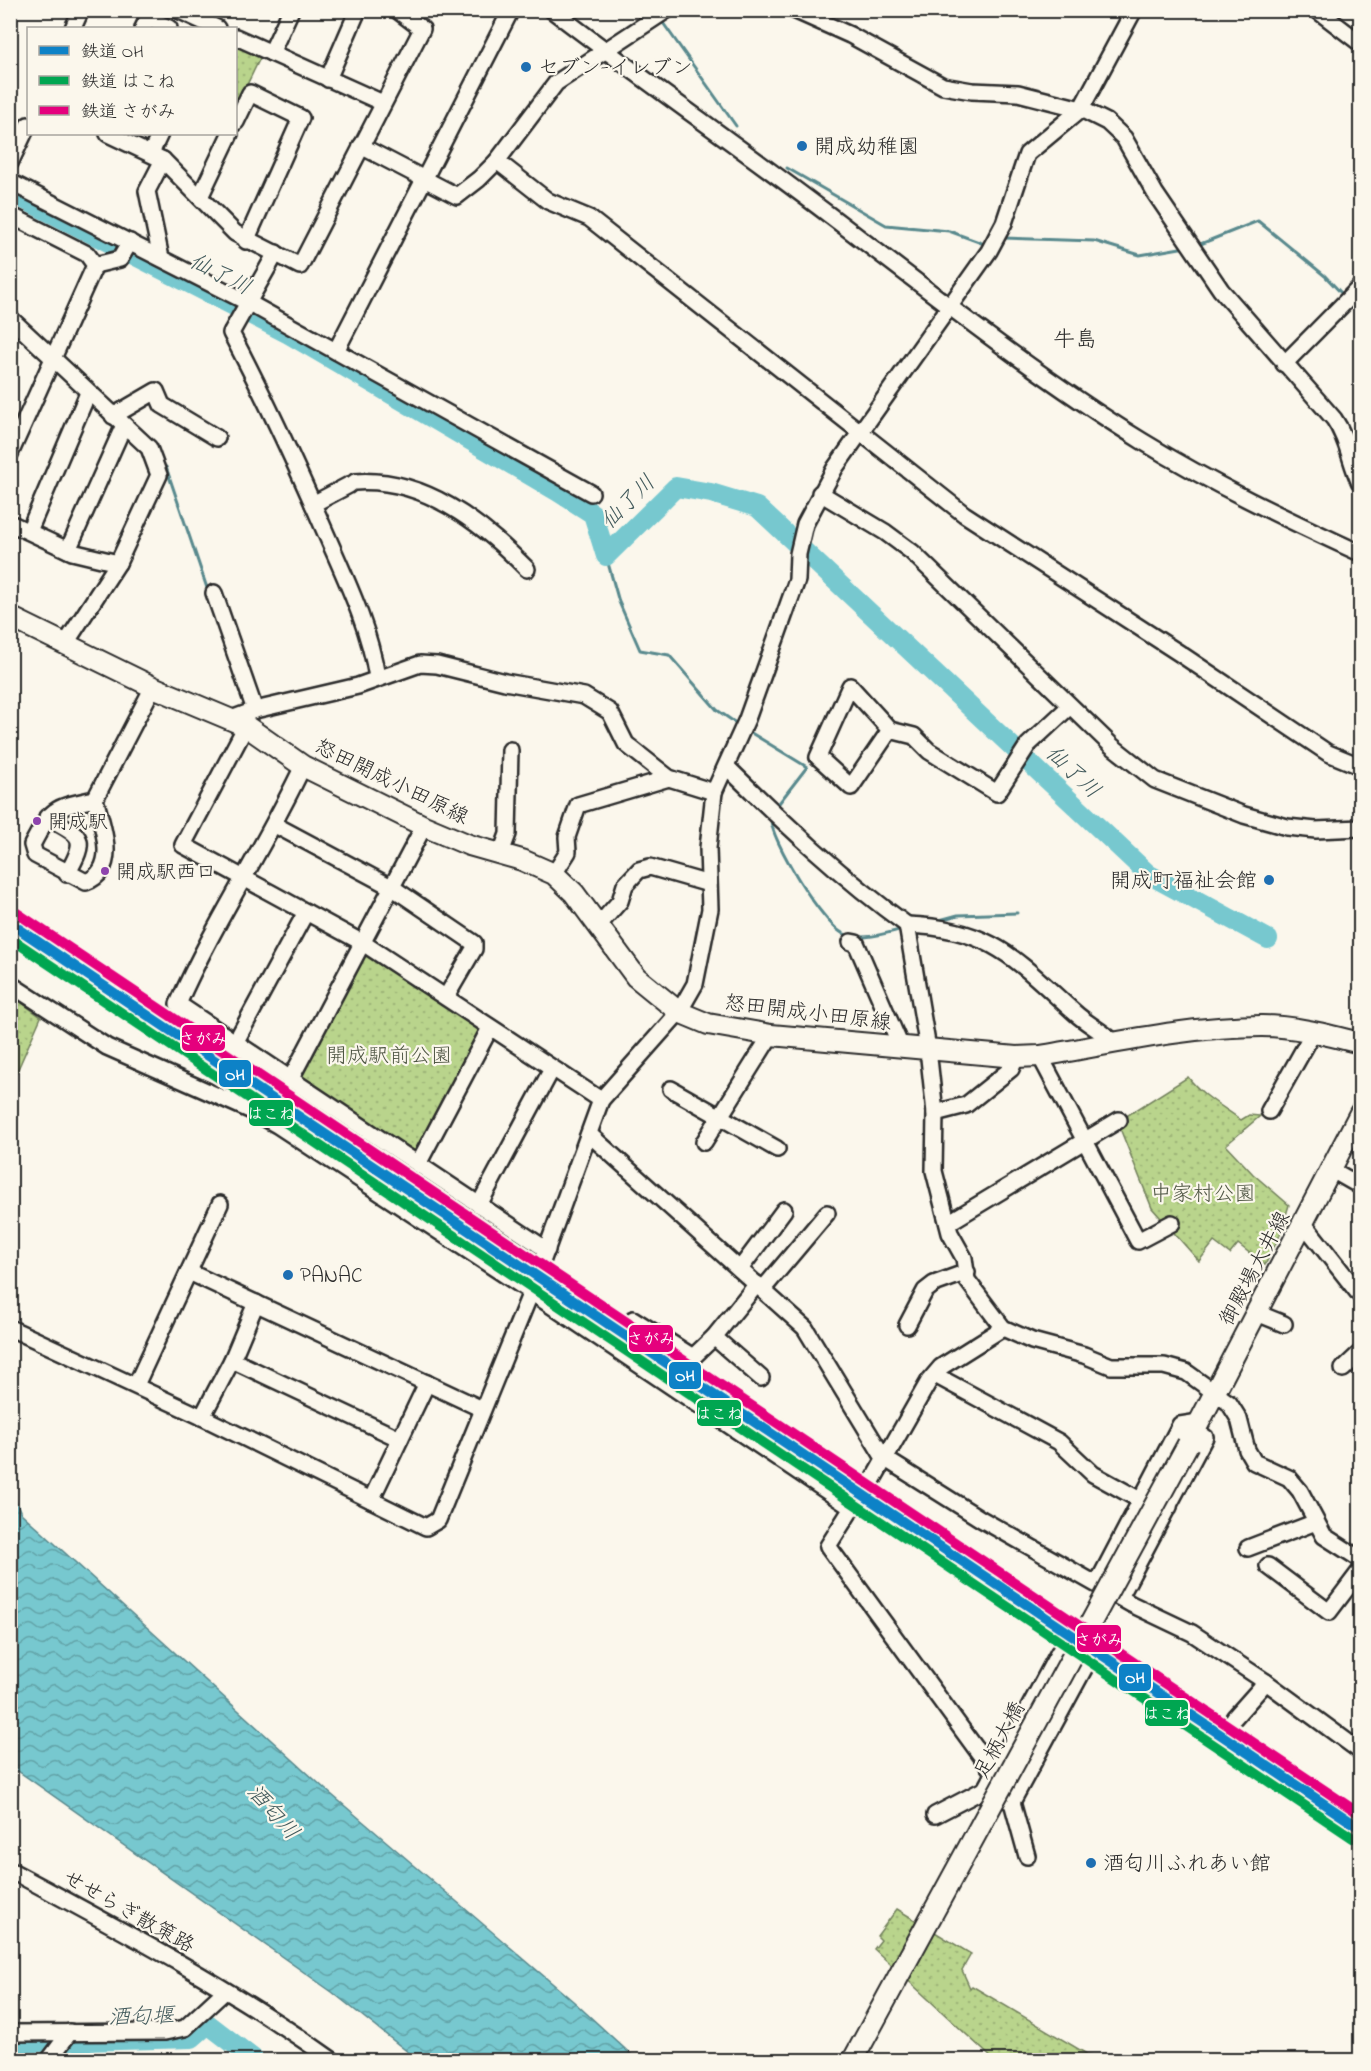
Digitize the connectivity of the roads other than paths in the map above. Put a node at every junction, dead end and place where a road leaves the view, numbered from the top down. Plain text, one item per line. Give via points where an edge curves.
1 (81, 10) edge
2 (178, 10) edge
3 (216, 10) edge
4 (291, 10) edge
5 (358, 10) edge
6 (397, 10) edge
7 (511, 10) edge
8 (552, 10) edge
9 (667, 10) edge
10 (794, 10) edge
11 (1134, 10) edge
12 (1317, 10) edge
13 (645, 15) edge
14 (73, 27) edge
15 (144, 27) edge
16 (167, 27) edge
17 (213, 27) edge
18 (237, 37) edge
19 (1360, 43) edge
20 (603, 50) junction
21 (271, 53) junction
22 (328, 79) junction
23 (383, 103) junction
24 (1081, 109) junction
25 (237, 121) edge
26 (27, 126) edge
27 (110, 135) edge
28 (160, 135) edge
29 (230, 135) edge
30 (361, 146) junction
31 (157, 156) junction
32 (497, 161) junction
33 (10, 163) edge
34 (422, 179) junction
35 (10, 182) edge
36 (200, 197) junction
37 (10, 215) edge
38 (246, 240) junction
39 (127, 247) junction
40 (276, 253) junction
41 (161, 258) junction
42 (95, 265) junction
43 (1351, 297) edge
44 (949, 307) junction
45 (246, 309) junction
46 (10, 318) edge
47 (336, 351) junction
48 (54, 357) junction
49 (1284, 364) junction
50 (88, 393) junction
51 (119, 416) junction
52 (862, 433) junction
53 (217, 438) dead end
54 (10, 454) edge
55 (1360, 483) edge
56 (591, 493) dead end
57 (820, 493) junction
58 (313, 504) junction
59 (10, 523) edge
60 (29, 531) junction
61 (68, 550) junction
62 (1360, 553) edge
63 (118, 563) junction
64 (527, 569) dead end
65 (214, 593) dead end
66 (10, 617) edge
67 (66, 643) junction
68 (377, 677) junction
69 (153, 687) junction
70 (1070, 706) junction
71 (244, 718) junction
72 (890, 730) junction
73 (510, 750) dead end
74 (303, 766) junction
75 (1360, 766) edge
76 (727, 767) junction
77 (669, 778) junction
78 (714, 792) junction
79 (95, 800) junction
80 (46, 817) junction
81 (275, 825) junction
82 (424, 826) junction
83 (1360, 828) edge
84 (501, 853) junction
85 (67, 874) junction
86 (554, 874) junction
87 (243, 878) junction
88 (709, 884) junction
89 (393, 888) junction
90 (306, 912) junction
91 (907, 925) junction
92 (598, 926) junction
93 (851, 942) dead end
94 (363, 943) junction
95 (10, 984) edge
96 (446, 997) junction
97 (680, 1012) junction
98 (490, 1028) junction
99 (1314, 1031) junction
100 (771, 1035) junction
101 (235, 1043) junction
102 (1115, 1043) junction
103 (1360, 1043) edge
104 (901, 1047) junction
105 (928, 1049) junction
106 (1040, 1056) junction
107 (1016, 1057) junction
108 (552, 1069) junction
109 (290, 1080) junction
110 (671, 1089) dead end
111 (601, 1100) junction
112 (1269, 1111) dead end
113 (935, 1113) junction
114 (1360, 1113) edge
115 (721, 1116) junction
116 (1119, 1120) dead end
117 (589, 1134) junction
118 (1085, 1140) junction
119 (704, 1142) dead end
120 (777, 1149) dead end
121 (418, 1164) junction
122 (1332, 1170) junction
123 (1360, 1186) edge
124 (220, 1204) dead end
125 (478, 1205) junction
126 (784, 1209) dead end
127 (827, 1212) dead end
128 (948, 1223) junction
129 (1172, 1223) dead end
130 (1304, 1224) junction
131 (548, 1250) junction
132 (740, 1269) junction
133 (189, 1272) junction
134 (967, 1272) junction
135 (760, 1287) junction
136 (531, 1292) junction
137 (1360, 1294) edge
138 (256, 1303) junction
139 (1257, 1313) junction
140 (633, 1319) dead end
141 (1284, 1324) dead end
142 (907, 1325) dead end
143 (10, 1328) edge
144 (1003, 1328) junction
145 (714, 1337) junction
146 (232, 1360) junction
147 (935, 1375) junction
148 (761, 1378) dead end
149 (427, 1383) junction
150 (136, 1385) junction
151 (1216, 1393) junction
152 (482, 1409) junction
153 (202, 1417) junction
154 (1197, 1434) junction
155 (400, 1439) junction
156 (884, 1458) junction
157 (871, 1483) dead end
158 (371, 1500) junction
159 (1140, 1500) junction
160 (1169, 1507) junction
161 (1316, 1522) junction
162 (1248, 1548) dead end
163 (1360, 1559) edge
164 (1268, 1566) dead end
165 (1360, 1571) edge
166 (1097, 1584) junction
167 (1120, 1597) junction
168 (1071, 1659) junction
169 (1266, 1682) junction
170 (1234, 1718) dead end
171 (1360, 1751) edge
172 (993, 1772) junction
173 (985, 1789) junction
174 (1012, 1802) junction
175 (935, 1815) dead end
176 (1027, 1856) dead end
177 (10, 1870) edge
178 (225, 1991) junction
179 (70, 2032) junction
180 (10, 2033) edge
181 (49, 2061) edge
182 (332, 2061) edge
183 (853, 2061) edge

1 - 14 street
2 - 17 street
3 - 17 street
4 - 21 street
5 - 22 street
6 - 23 street via 422,29
7 - 34 street
8 - 20 street
9 - 13 street
10 - 24 street via 943,86 972,92 1018,93
11 - 24 street
12 - 19 street
13 - 20 street
15 - 16 street via 148,18
18 - 21 street
20 - 32 street via 556,83
20 - 44 street via 828,213
21 - 22 street
22 - 23 street
23 - 30 street
24 - 44 street via 1027,154 998,235
24 - 49 street via 1107,122 1124,138 1155,193 1221,290
25 - 38 street via 250,93 301,118
26 - 33 street
27 - 31 street
28 - 31 street
29 - 36 street
30 - 34 street
30 - 40 street via 300,266
31 - 36 street
31 - 41 street via 147,191
32 - 34 street via 458,196
32 - 52 street via 548,201 589,218
34 - 47 street
35 - 39 street
36 - 38 street
37 - 42 street via 87,254
38 - 40 street
39 - 41 street
39 - 42 street via 115,261
40 - 45 street
41 - 45 street
42 - 48 street
43 - 49 street
44 - 52 street
44 - 62 street via 1078,400 1144,442 1234,493
45 - 47 street
45 - 58 street via 231,333
46 - 48 street
47 - 56 street
48 - 50 street
48 - 54 street
49 - 55 street via 1344,433
50 - 51 street
50 - 60 street
51 - 53 street via 156,392 162,405
51 - 61 street
51 - 63 street via 149,448 159,475
52 - 57 street
52 - 75 street via 964,514 1328,753
57 - 70 street via 912,552
57 - 76 street via 805,524 797,580
58 - 64 street via 352,483 398,483 420,491 477,524
58 - 68 street via 356,602 373,648
59 - 60 street
60 - 61 street
61 - 63 street
63 - 67 street
65 - 71 street
66 - 67 main road, 怒田開成小田原線
67 - 69 main road, 怒田開成小田原線
68 - 71 street via 358,686
68 - 77 street via 420,664 437,665 584,696 610,712 626,744
69 - 71 main road, 怒田開成小田原線
69 - 79 street
70 - 72 street via 1028,745 997,793 929,751 914,736
70 - 83 street via 1155,780 1287,827
71 - 74 main road, 怒田開成小田原線
71 - 87 street via 183,846
72 - 72 street via 851,787 818,757 850,686
73 - 84 street via 508,834
74 - 81 street
74 - 82 main road, 怒田開成小田原線
76 - 78 street
76 - 91 street via 847,879
77 - 78 street
77 - 86 street via 578,805 567,837 568,852
78 - 88 street
79 - 80 street via 56,809
79 - 85 street via 108,848 106,857 92,880 80,881
80 - 85 street via 74,832 80,842
80 - 85 street via 32,851
81 - 87 street
81 - 89 street
82 - 84 main road, 怒田開成小田原線
82 - 89 street
84 - 86 main road, 怒田開成小田原線
86 - 92 main road, 怒田開成小田原線
87 - 90 street
87 - 101 street via 178,1004
88 - 92 street via 650,867 639,870
88 - 97 street via 710,909 703,952 694,984
89 - 94 street
89 - 96 street via 474,943
90 - 94 street
90 - 101 street
91 - 102 street via 980,938 1000,948
91 - 105 street
92 - 97 main road, 怒田開成小田原線 via 636,977
93 - 104 street via 856,943
94 - 96 street
94 - 109 street
95 - 136 street via 107,1047 277,1125
96 - 98 street
97 - 100 main road, 怒田開成小田原線 via 719,1026
97 - 111 street
98 - 108 street
98 - 121 street
99 - 102 main road, 怒田開成小田原線 via 1262,1026
99 - 103 main road, 怒田開成小田原線
99 - 112 street
100 - 104 main road, 怒田開成小田原線
100 - 115 street
101 - 109 street
102 - 106 main road, 怒田開成小田原線
104 - 105 main road, 怒田開成小田原線
105 - 107 main road, 怒田開成小田原線
105 - 113 street
106 - 107 main road, 怒田開成小田原線
106 - 118 street
107 - 113 street via 1011,1069 966,1105
108 - 111 street
108 - 125 street
109 - 121 street
110 - 115 street
111 - 117 street
113 - 128 street via 934,1171
114 - 122 main road, 御殿場大井線
115 - 119 street
115 - 120 street
116 - 118 street
117 - 131 street
117 - 132 street
118 - 128 street
118 - 129 street via 1138,1241
121 - 125 street
122 - 123 street
122 - 130 main road, 御殿場大井線
124 - 133 street
125 - 131 street
126 - 132 street
127 - 135 street
128 - 134 street
130 - 137 street
130 - 139 main road, 御殿場大井線
131 - 136 street
132 - 135 street
133 - 138 street
133 - 150 street
134 - 142 street via 925,1291
134 - 144 street via 967,1280
135 - 145 street
135 - 156 street via 805,1328
136 - 152 street
136 - 172 street via 855,1505 828,1546
138 - 146 street
138 - 149 street
139 - 141 street
139 - 151 main road, 御殿場大井線
140 - 145 street via 693,1357
143 - 150 street
144 - 147 street via 941,1367
144 - 151 street via 1111,1366 1164,1366 1186,1371
145 - 148 street
146 - 153 street
146 - 155 street
147 - 156 street
147 - 159 street via 1059,1442 1094,1474
149 - 152 street
149 - 155 street
150 - 153 street
151 - 154 main road, 御殿場大井線
151 - 161 street via 1229,1402 1239,1419 1254,1462 1289,1478
152 - 158 street via 438,1520 426,1527
153 - 158 street
154 - 159 street via 1180,1425
154 - 160 street
154 - 168 main road, 足柄大橋, bridge
155 - 158 street
156 - 157 street
156 - 166 street via 981,1519
159 - 160 street
159 - 166 street
160 - 167 street
161 - 162 street
161 - 163 street via 1324,1536
164 - 165 street via 1329,1612
166 - 167 street
167 - 169 street via 1192,1633
168 - 172 street via 1059,1652
168 - 174 street via 1085,1667
168 - 183 main road, 足柄大橋, bridge
169 - 170 street
169 - 171 street
172 - 173 street
173 - 174 street
173 - 175 street
174 - 176 street
177 - 178 street, せせらぎ散策路
178 - 179 street via 185,2028
178 - 182 street, せせらぎ散策路
179 - 180 street
179 - 181 street

